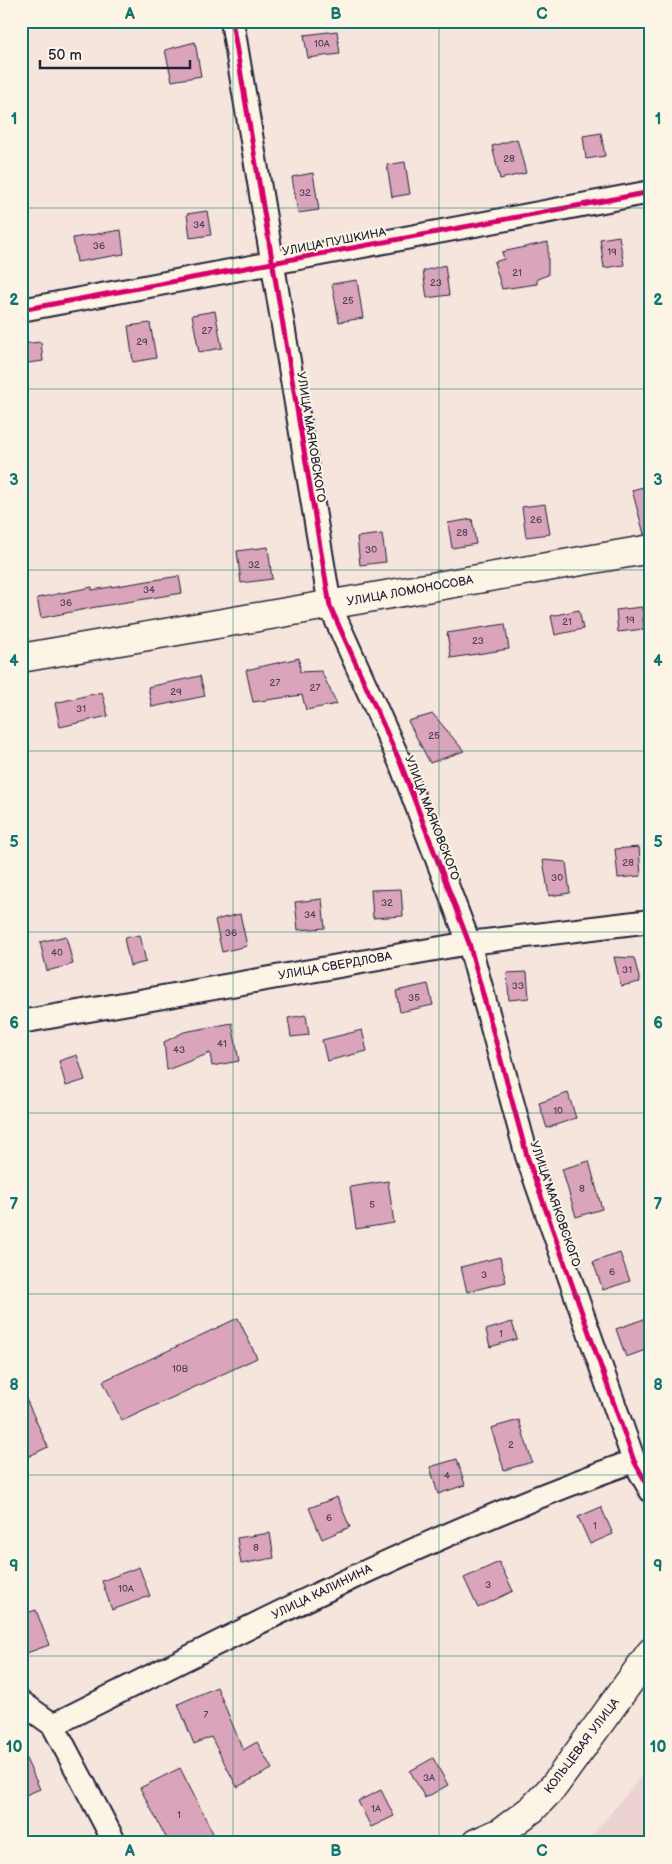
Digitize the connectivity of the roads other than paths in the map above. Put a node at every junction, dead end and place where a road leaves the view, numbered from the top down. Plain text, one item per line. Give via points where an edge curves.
1 (232, 21) edge
2 (651, 192) edge
3 (272, 264) junction
4 (21, 310) edge
5 (651, 549) edge
6 (330, 606) junction
7 (21, 658) edge
8 (651, 921) edge
9 (469, 942) junction
10 (21, 1022) edge
11 (634, 1461) junction
12 (651, 1491) edge
13 (651, 1652) edge
14 (21, 1702) edge
15 (53, 1725) junction
16 (115, 1843) edge
17 (476, 1843) edge

1 - 3 street, УЛИЦА МАЯКОВСКОГО
2 - 3 street, УЛИЦА ПУШКИНА
3 - 4 street, УЛИЦА ПУШКИНА
3 - 6 street, УЛИЦА МАЯКОВСКОГО
5 - 6 street, УЛИЦА ЛОМОНОСОВА
6 - 7 street, УЛИЦА ЛОМОНОСОВА
6 - 9 street, УЛИЦА МАЯКОВСКОГО via 400,762
8 - 9 street, УЛИЦА СВЕРДЛОВА
9 - 10 street, УЛИЦА СВЕРДЛОВА
9 - 11 street, УЛИЦА МАЯКОВСКОГО via 526,1156
11 - 12 street, УЛИЦА МАЯКОВСКОГО
11 - 15 street, УЛИЦА КАЛИНИНА via 563,1486 401,1554
13 - 17 street, КОЛЬЦЕВАЯ УЛИЦА via 554,1786 532,1809 501,1832
14 - 15 street
15 - 16 street

